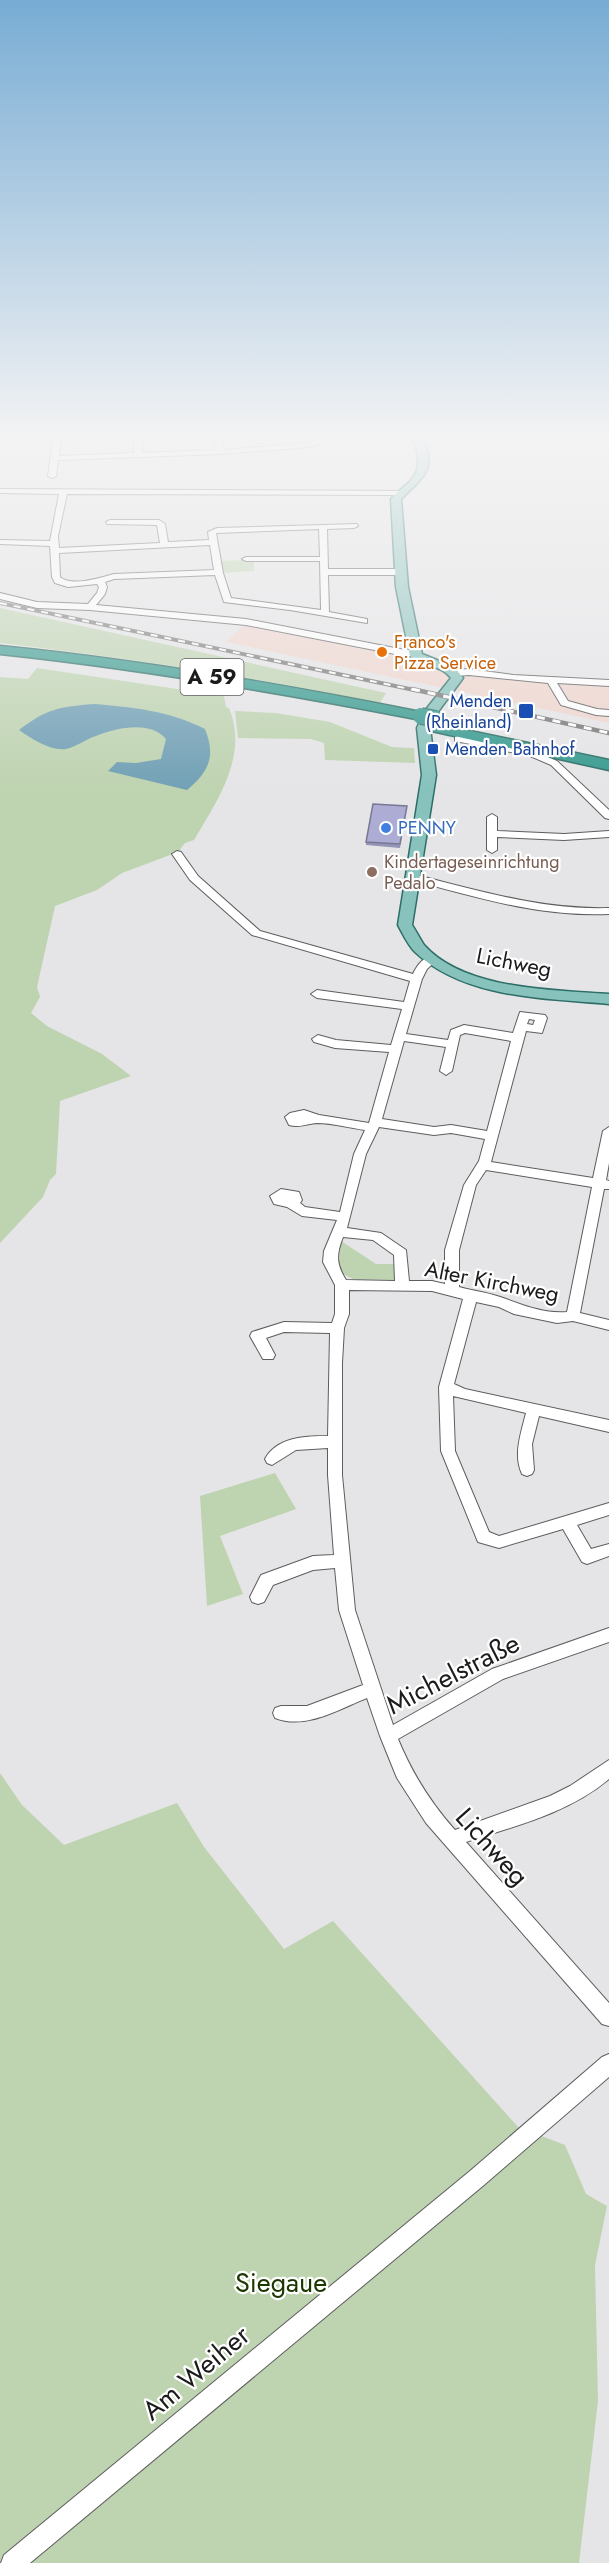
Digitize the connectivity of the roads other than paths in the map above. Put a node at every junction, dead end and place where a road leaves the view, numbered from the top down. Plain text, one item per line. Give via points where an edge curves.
1 (55, 553) edge
2 (215, 553) edge
3 (325, 553) edge
4 (400, 553) edge
5 (246, 559) dead end
6 (325, 559) junction
7 (218, 572) junction
8 (325, 572) junction
9 (401, 572) junction
10 (100, 581) junction
11 (0, 596) edge
12 (90, 607) junction
13 (325, 614) junction
14 (363, 621) dead end
15 (0, 650) edge
16 (415, 652) junction
17 (0, 657) edge
18 (456, 673) junction
19 (550, 680) junction
20 (609, 683) edge
21 (609, 713) edge
22 (426, 725) junction
23 (458, 739) dead end
24 (609, 755) edge
25 (609, 765) edge
26 (609, 816) edge
27 (492, 817) dead end
28 (492, 834) junction
29 (609, 834) edge
30 (492, 850) dead end
31 (177, 854) dead end
32 (412, 877) junction
33 (609, 911) edge
34 (432, 959) junction
35 (416, 979) junction
36 (317, 994) dead end
37 (609, 999) edge
38 (408, 1006) junction
39 (318, 1039) dead end
40 (397, 1043) junction
41 (452, 1044) junction
42 (446, 1071) dead end
43 (316, 1119) dead end
44 (373, 1125) junction
45 (609, 1131) edge
46 (491, 1136) junction
47 (482, 1166) junction
48 (604, 1185) edge
49 (291, 1203) dead end
50 (345, 1217) junction
51 (338, 1232) junction
52 (342, 1285) junction
53 (402, 1286) junction
54 (452, 1289) junction
55 (471, 1296) junction
56 (573, 1316) junction
57 (609, 1324) edge
58 (337, 1328) junction
59 (268, 1355) dead end
60 (446, 1388) junction
61 (534, 1409) junction
62 (609, 1426) edge
63 (334, 1442) junction
64 (272, 1459) dead end
65 (527, 1470) dead end
66 (609, 1509) edge
67 (567, 1522) junction
68 (609, 1550) edge
69 (341, 1561) junction
70 (258, 1597) dead end
71 (609, 1635) edge
72 (371, 1689) junction
73 (281, 1713) dead end
74 (388, 1736) junction
75 (609, 1768) edge
76 (452, 1839) junction
77 (609, 2017) edge
78 (609, 2064) edge
79 (12, 2563) edge

1 - 10 street via 58,581
2 - 7 street
3 - 6 street
4 - 9 main road
5 - 6 street via 257,563
6 - 8 street
7 - 10 street
7 - 13 street via 227,600
8 - 9 street
8 - 13 street
9 - 16 main road
10 - 12 street via 101,594
11 - 12 street via 37,605
12 - 16 street via 246,622
13 - 14 street
15 - 22 highway, A 59 via 183,672 320,695
16 - 18 main road via 423,661
17 - 22 highway, A 59 via 177,680
18 - 19 street
18 - 22 main road via 456,681 430,713
19 - 20 street
19 - 21 street via 567,705
22 - 24 highway, A 59
22 - 25 highway, A 59
22 - 32 main road via 429,775
23 - 26 street via 533,754 554,763
27 - 28 street
28 - 29 street
28 - 30 street
31 - 35 street via 194,878 256,933
32 - 33 street via 541,908
32 - 34 main road via 405,924 411,940
34 - 35 street, Lichweg
34 - 37 main road, Lichweg via 462,975 496,985
35 - 38 street, Lichweg
36 - 38 street
38 - 40 street, Lichweg
39 - 40 street via 335,1044
40 - 41 street
40 - 44 street, Lichweg
41 - 42 street
41 - 46 street via 455,1033 464,1029 520,1033
43 - 44 street
44 - 46 street via 451,1129
44 - 50 street, Lichweg via 360,1154
45 - 48 street
46 - 47 street
47 - 48 street
47 - 54 street via 470,1185 452,1250
48 - 56 street
49 - 50 street via 302,1211
50 - 51 street, Lichweg
51 - 52 street, Lichweg via 330,1262
51 - 53 street, Alter Kirchweg via 376,1236 401,1253
52 - 53 street, Alter Kirchweg
52 - 58 street, Lichweg via 342,1314
53 - 54 street, Alter Kirchweg
54 - 55 street, Alter Kirchweg
55 - 56 street, Alter Kirchweg via 514,1309
55 - 60 street
56 - 57 street, Alter Kirchweg
58 - 59 street via 285,1327 257,1335
58 - 63 street, Lichweg
60 - 61 street
60 - 67 street via 448,1451 483,1537 499,1542
61 - 62 street
61 - 65 street via 525,1444
63 - 64 street via 298,1442 283,1448
63 - 69 street, Lichweg
66 - 67 street
67 - 68 street via 587,1557
69 - 70 street via 313,1563 267,1580
69 - 72 street, Lichweg via 347,1610
71 - 74 street, Michelstraße via 498,1674
72 - 73 street via 307,1714
72 - 74 street, Lichweg
74 - 76 street, Lichweg via 403,1772
75 - 76 street via 597,1781 565,1798
76 - 77 street, Lichweg
78 - 79 street, Am Weiher

